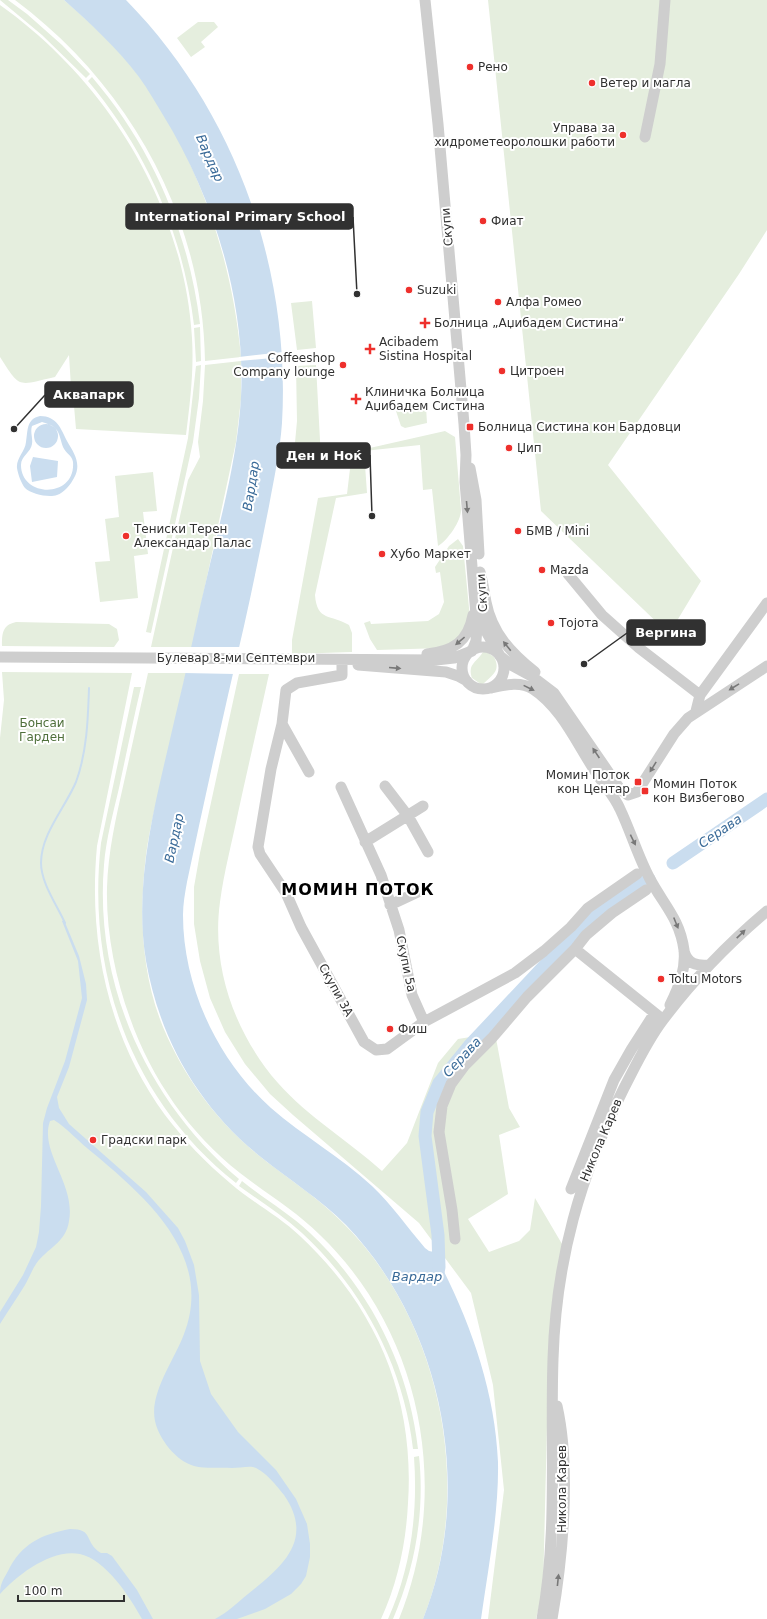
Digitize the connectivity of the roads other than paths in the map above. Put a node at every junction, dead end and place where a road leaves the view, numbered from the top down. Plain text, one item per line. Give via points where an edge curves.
1 (425, 0) edge
2 (665, 0) edge
3 (645, 137) dead end
4 (466, 455) junction
5 (480, 572) junction
6 (568, 574) dead end
7 (475, 592) junction
8 (767, 603) edge
9 (472, 651) junction
10 (0, 656) edge
11 (500, 656) junction
12 (403, 658) junction
13 (18, 660) junction
14 (286, 661) junction
15 (0, 663) edge
16 (342, 665) junction
17 (767, 666) edge
18 (467, 681) junction
19 (492, 688) junction
20 (554, 693) junction
21 (700, 695) junction
22 (696, 711) junction
23 (282, 724) junction
24 (309, 772) dead end
25 (385, 786) dead end
26 (341, 787) dead end
27 (423, 806) dead end
28 (408, 816) junction
29 (365, 842) junction
30 (428, 852) dead end
31 (637, 874) dead end
32 (422, 890) dead end
33 (651, 890) junction
34 (390, 905) junction
35 (764, 913) edge
36 (575, 949) junction
37 (684, 950) junction
38 (709, 965) junction
39 (658, 1017) junction
40 (424, 1022) junction
41 (571, 1189) dead end
42 (455, 1239) dead end
43 (553, 1360) junction
44 (542, 1619) edge
45 (552, 1619) edge

1 - 4 street, Скупи
2 - 3 street via 660,64
4 - 5 street, Скупи via 476,500
4 -> 7 street, Скупи via 464,470
5 - 11 street, Скупи via 485,626
20 -> 5 street via 542,678 515,656 500,637 489,615
6 - 21 street via 608,620 639,648
7 - 9 street, Скупи via 477,633
7 -> 12 street via 470,626 462,640 444,651
8 - 21 street
9 - 11 street via 485,647
9 - 12 street, Булевар 8-ми Септември via 448,659
9 - 18 street via 463,666
10 - 13 street, Булевар 8-ми Септември
11 - 19 street via 503,664 502,674
11 - 20 street
12 - 14 street, Булевар 8-ми Септември
13 - 14 street, Булевар 8-ми Септември
13 - 15 street, Булевар 8-ми Септември
14 - 16 street, Булевар 8-ми Септември
16 -> 18 street, Булевар 8-ми Септември via 446,672
16 - 23 street, Скупи 3А via 342,675 306,680 291,685 286,690
17 -> 22 street
18 - 19 street via 478,689
19 -> 33 street via 522,685 531,688 560,718 618,805
22 -> 20 street via 674,734 637,792 628,795 620,789
21 - 22 street
23 - 24 street
23 - 40 street, Скупи 3А via 269,781 258,847 260,854 286,894 301,927 364,1042 376,1050 387,1049
25 - 28 street
26 - 29 street, Скупи 5а
27 - 28 street
28 - 29 street
28 - 30 street
29 - 34 street, Скупи 5а via 381,875
31 - 40 street, Скупи 3А via 588,908 571,927 531,962
32 - 34 street
33 - 36 street via 599,922
33 -> 37 street via 674,916
34 - 40 street, Скупи 5а via 399,930 412,995
38 -> 35 street, Никола Карев
36 - 39 street
36 - 42 street via 465,1065 446,1095 439,1132
37 - 38 street via 690,962
37 - 39 street via 683,975 677,991
38 - 39 street, Никола Карев
39 - 41 street via 631,1050 614,1080
39 - 43 street, Никола Карев via 616,1104 584,1179 563,1258 556,1303
43 - 44 street, Никола Карев via 553,1528
45 -> 43 street, Никола Карев via 561,1548 563,1485 562,1434 556,1403

